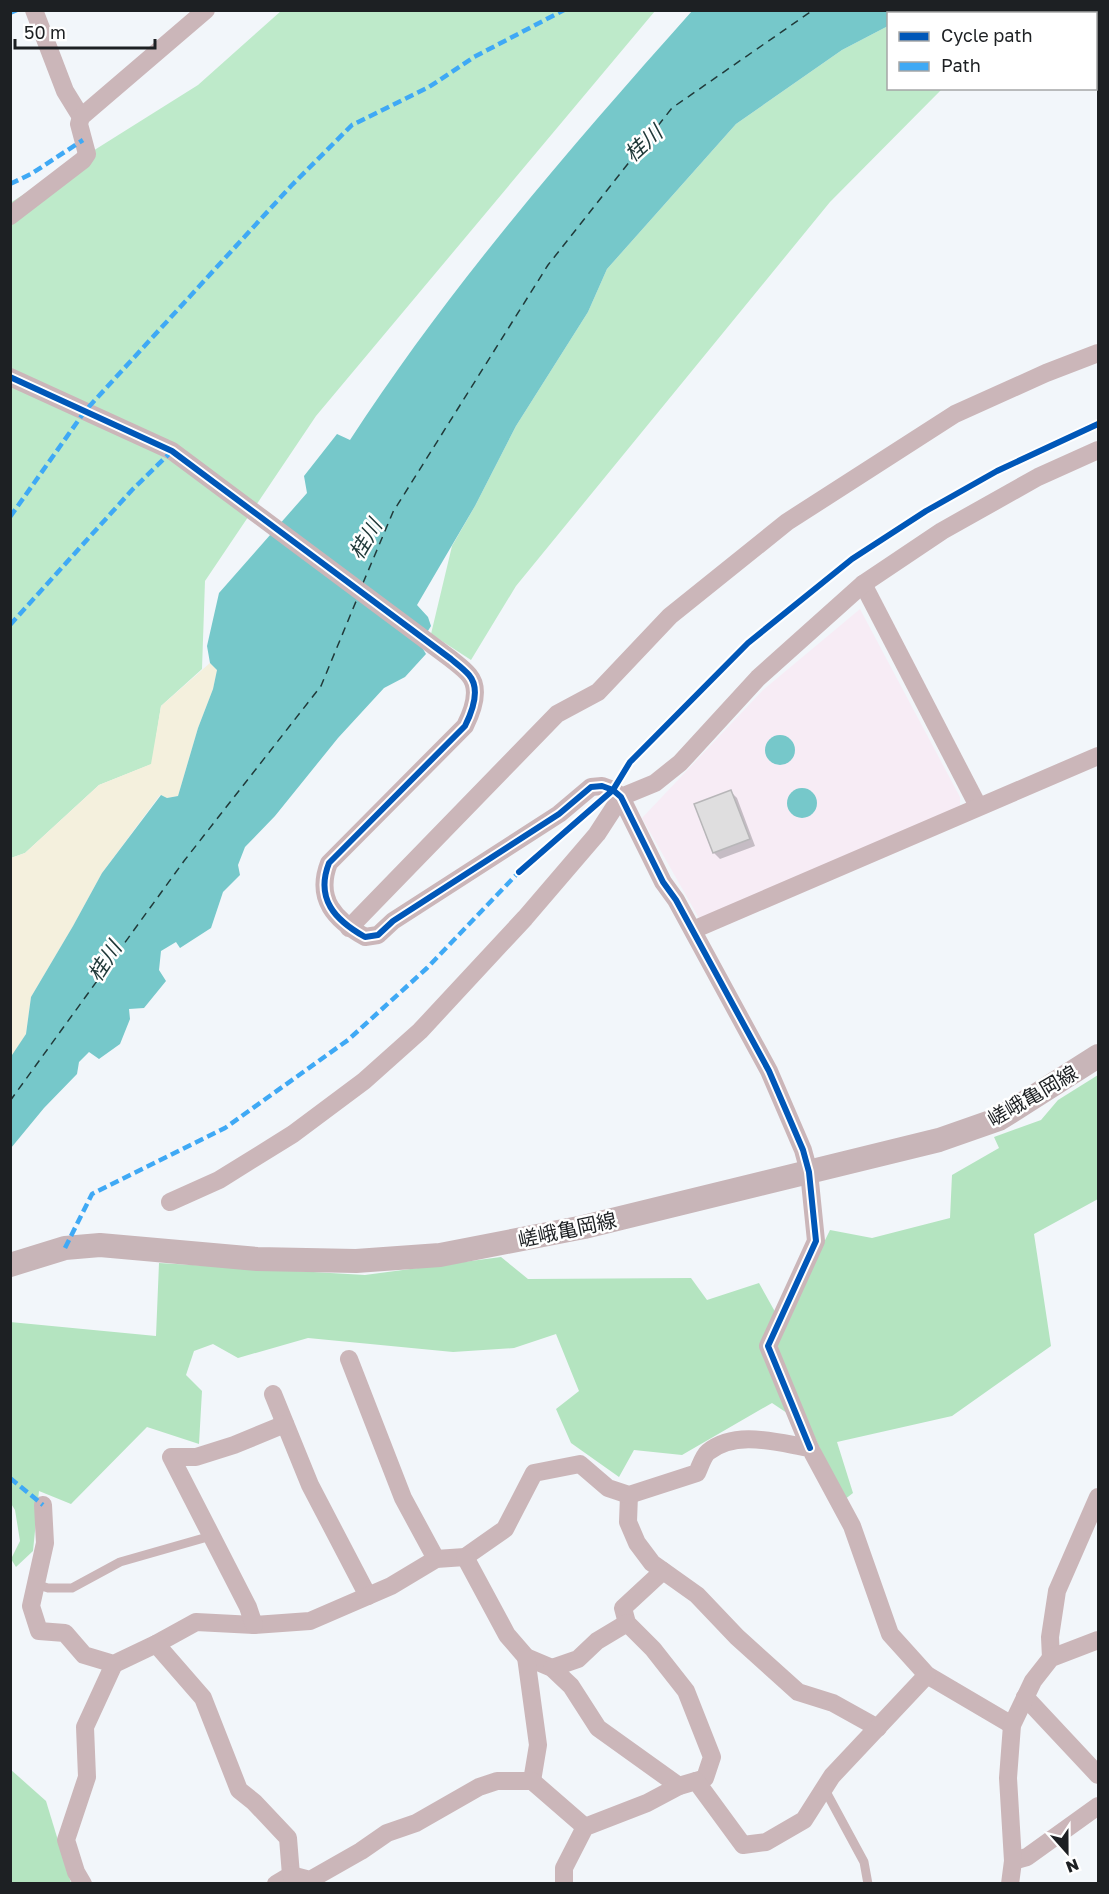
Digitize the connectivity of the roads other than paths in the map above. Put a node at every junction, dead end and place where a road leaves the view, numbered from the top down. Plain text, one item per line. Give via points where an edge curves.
1 (34, 10) edge
2 (206, 10) edge
3 (81, 117) junction
4 (10, 216) edge
5 (1098, 353) edge
6 (10, 376) edge
7 (1098, 450) edge
8 (863, 584) junction
9 (1098, 756) edge
10 (621, 797) junction
11 (978, 806) junction
12 (349, 928) junction
13 (693, 930) junction
14 (1098, 1056) edge
15 (809, 1172) junction
16 (170, 1202) dead end
17 (10, 1265) edge
18 (349, 1359) dead end
19 (273, 1394) dead end
20 (285, 1424) junction
21 (810, 1448) junction
22 (629, 1495) junction
23 (1098, 1497) edge
24 (43, 1505) dead end
25 (211, 1536) junction
26 (465, 1557) junction
27 (436, 1559) junction
28 (663, 1571) junction
29 (35, 1584) junction
30 (368, 1596) junction
31 (627, 1623) junction
32 (254, 1625) junction
33 (1098, 1640) edge
34 (156, 1644) junction
35 (526, 1658) junction
36 (1051, 1658) junction
37 (114, 1664) junction
38 (552, 1668) junction
39 (927, 1675) junction
40 (1025, 1697) junction
41 (1012, 1725) junction
42 (878, 1728) junction
43 (1098, 1775) edge
44 (532, 1781) junction
45 (688, 1784) junction
46 (824, 1788) junction
47 (1098, 1806) edge
48 (585, 1827) junction
49 (1013, 1861) junction
50 (283, 1879) edge
51 (83, 1884) edge
52 (564, 1884) edge
53 (868, 1884) edge
54 (1010, 1884) edge

1 - 3 street via 65,91
2 - 3 street
3 - 4 street via 79,124 87,154 84,160
5 - 12 street via 955,414 787,522 670,616 598,692 557,714
6 - 12 street via 172,451 471,677 474,708 465,726 329,862 324,888 330,909
7 - 8 street via 1038,477 942,531
8 - 10 street via 758,678 680,763 655,783
8 - 11 street
9 - 11 street
10 - 12 street via 602,786 591,787 559,814 393,921 378,935 365,937
10 - 13 street via 663,882
10 - 16 street via 597,834 525,918 420,1031 293,1134 219,1179
11 - 13 street
13 - 15 street via 769,1071
14 - 15 main road, 嵯峨亀岡線 via 999,1119 939,1140
15 - 17 main road, 嵯峨亀岡線 via 584,1227 440,1255 356,1262 257,1259 100,1245 65,1248
15 - 21 street via 816,1241 768,1346
18 - 27 street via 403,1498
19 - 20 street
20 - 25 street via 196,1457 171,1457
20 - 30 street via 310,1485
21 - 22 street via 755,1439 729,1442 707,1453 697,1473
21 - 39 street via 852,1526 890,1634
22 - 26 street via 608,1488 580,1464 534,1473 505,1528
22 - 28 street via 628,1522 637,1543
23 - 36 street via 1057,1591
24 - 29 street via 45,1543
25 - 29 lane via 120,1562 72,1588
25 - 32 street
26 - 27 street
26 - 35 street via 507,1635
27 - 30 street
28 - 31 street via 623,1608
28 - 42 street via 697,1595 798,1692 832,1703
29 - 37 street via 31,1606 39,1631 65,1633 84,1655
30 - 32 street via 310,1621
31 - 38 street via 597,1641 578,1659
31 - 45 street via 686,1690 712,1757 705,1778
32 - 34 street via 196,1622
33 - 36 street
34 - 37 street
34 - 50 street via 203,1698 239,1790 288,1838
35 - 38 street
35 - 44 street via 538,1745
36 - 40 street
37 - 51 street via 85,1727 87,1777 66,1840
38 - 45 street via 571,1686 598,1728
39 - 41 street
39 - 42 street
40 - 41 street
40 - 43 street
41 - 49 street via 1008,1778
42 - 46 street
44 - 48 street
44 - 50 street via 497,1781 479,1787 416,1823 387,1833 310,1880
45 - 46 street via 743,1845 766,1842 804,1820
45 - 48 street
46 - 53 lane via 864,1862
47 - 49 street via 1028,1857
48 - 52 street via 564,1868
49 - 54 street

